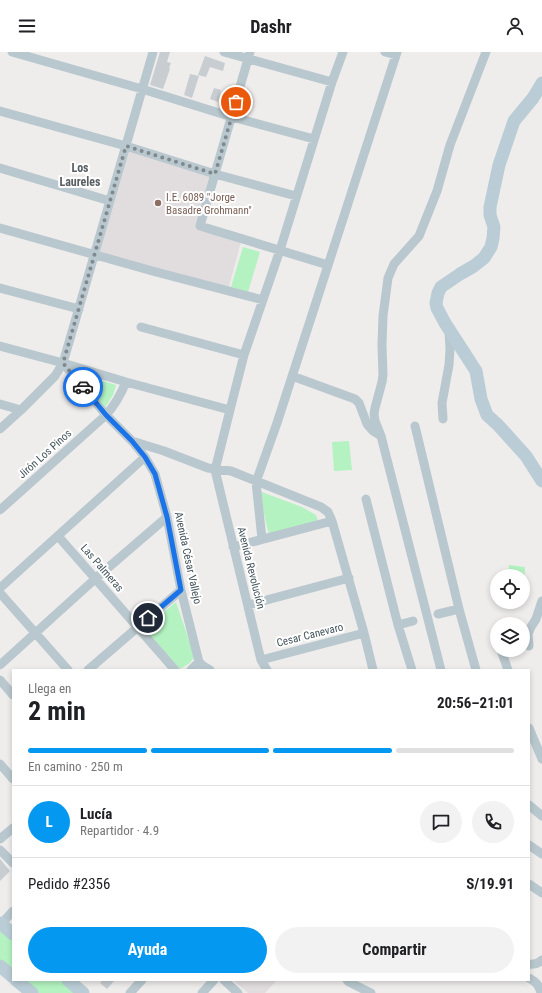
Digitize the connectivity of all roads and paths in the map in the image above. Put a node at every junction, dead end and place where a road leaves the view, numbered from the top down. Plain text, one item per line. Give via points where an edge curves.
1 (12, 52) edge
2 (153, 52) edge
3 (224, 52) edge
4 (343, 52) edge
5 (385, 52) edge
6 (486, 52) edge
7 (396, 53) edge
8 (249, 56) edge
9 (332, 82) junction
10 (542, 83) edge
11 (142, 89) junction
12 (0, 111) edge
13 (232, 116) junction
14 (314, 139) junction
15 (126, 146) junction
16 (0, 168) edge
17 (215, 174) junction
18 (296, 196) junction
19 (110, 201) junction
20 (0, 228) edge
21 (280, 250) junction
22 (94, 254) junction
23 (328, 265) junction
24 (0, 288) edge
25 (263, 300) junction
26 (79, 308) junction
27 (447, 326) junction
28 (141, 327) dead end
29 (0, 346) edge
30 (244, 355) junction
31 (63, 363) junction
32 (292, 376) junction
33 (126, 382) junction
34 (0, 404) edge
35 (21, 410) junction
36 (230, 410) junction
37 (106, 415) junction
38 (443, 419) dead end
39 (415, 426) dead end
40 (0, 429) edge
41 (381, 436) junction
42 (132, 441) junction
43 (145, 457) junction
44 (215, 470) junction
45 (542, 481) edge
46 (256, 482) junction
47 (366, 498) dead end
48 (0, 510) edge
49 (167, 517) junction
50 (332, 521) junction
51 (58, 536) junction
52 (262, 539) junction
53 (233, 547) junction
54 (348, 578) junction
55 (95, 579) junction
56 (0, 588) edge
57 (181, 590) junction
58 (0, 593) edge
59 (542, 601) edge
60 (248, 605) junction
61 (459, 609) junction
62 (438, 614) dead end
63 (413, 620) dead end
64 (398, 625) junction
65 (137, 627) junction
66 (530, 629) edge
67 (35, 633) junction
68 (364, 633) junction
69 (503, 657) edge
70 (261, 660) junction
71 (200, 662) junction
72 (0, 665) edge
73 (67, 669) edge
74 (89, 669) edge
75 (174, 669) edge
76 (192, 669) edge
77 (208, 669) edge
78 (266, 669) edge
79 (373, 669) edge
80 (412, 669) edge
81 (441, 669) edge
82 (476, 669) edge
83 (508, 669) edge
84 (0, 680) edge
85 (12, 694) edge
86 (530, 730) edge
87 (542, 759) edge
88 (0, 764) edge
89 (12, 778) edge
90 (530, 806) edge
91 (542, 816) edge
92 (12, 829) edge
93 (0, 839) edge
94 (530, 846) edge
95 (0, 850) edge
96 (542, 854) edge
97 (12, 862) edge
98 (530, 885) edge
99 (542, 893) edge
100 (12, 911) edge
101 (0, 924) edge
102 (12, 933) edge
103 (542, 960) edge
104 (530, 964) edge
105 (0, 967) edge
106 (12, 976) edge
107 (530, 979) edge
108 (17, 981) edge
109 (69, 981) edge
110 (141, 981) edge
111 (213, 981) edge
112 (225, 981) edge
113 (348, 981) edge
114 (32, 993) edge
115 (83, 993) edge
116 (130, 993) edge
117 (202, 993) edge
118 (238, 993) edge
119 (371, 993) edge
120 (541, 993) edge

1 - 11 street
2 - 11 street
3 - 8 street
4 - 9 street
5 - 7 street
6 - 41 street via 450,145 437,191 419,236 394,264 388,278 383,316 383,375 374,414
7 - 23 street
8 - 9 street
8 - 13 street
9 - 14 street
10 - 27 street via 514,122 499,165 490,207 494,227 491,247 484,258 441,287 438,293 437,308
11 - 13 street
11 - 15 street
12 - 15 street
13 - 14 street
13 - 17 street
14 - 18 street
15 - 17 street
15 - 19 street
16 - 19 street
17 - 18 street
17 - 21 street via 200,226
18 - 21 street
19 - 22 street
20 - 22 street
21 - 23 street
21 - 25 street
22 - 25 street
22 - 26 street
23 - 32 street
24 - 26 street
25 - 30 street
26 - 31 street
27 - 38 street via 449,365 442,404
27 - 45 street via 476,372 487,415 526,456
28 - 30 street
29 - 31 street
30 - 36 street
31 - 33 street
31 - 35 street via 55,376
31 - 37 street, Avenida César Vallejo
32 - 41 street via 355,399 367,424
32 - 46 street
33 - 36 street
33 - 37 street, Jirón Los Pinos
34 - 35 street
35 - 40 street
36 - 44 street
37 - 42 street, Avenida César Vallejo
37 - 48 street, Jirón Los Pinos
39 - 61 street
41 - 81 street
42 - 43 street, Avenida César Vallejo
42 - 44 street
43 - 49 street, Avenida César Vallejo via 155,474
43 - 51 street
44 - 46 street via 231,471
44 - 53 street, Avenida Revolución
46 - 50 street via 321,507 328,512
46 - 52 street
47 - 64 street
49 - 55 street
49 - 57 street, Avenida César Vallejo
50 - 52 street
50 - 54 street
51 - 55 street, Las Palmeras
51 - 56 street
52 - 53 street
53 - 60 street, Avenida Revolución
54 - 60 street
54 - 68 street
55 - 65 street, Las Palmeras
55 - 67 street
57 - 65 street
57 - 71 street, Avenida César Vallejo
58 - 67 street
59 - 66 street
60 - 70 street, Avenida Revolución
61 - 62 street
61 - 82 street
63 - 64 street
64 - 80 street
65 - 74 street
65 - 75 street, Las Palmeras
67 - 72 street
67 - 73 street
68 - 70 street, Cesar Canevaro
68 - 79 street
69 - 83 street
70 - 78 street, Avenida Revolución
71 - 76 street
71 - 77 street
84 - 85 street
86 - 87 street
88 - 89 street
90 - 91 street
92 - 93 street
94 - 96 street
95 - 97 street
98 - 99 street
100 - 101 street
101 - 102 street
103 - 104 street
105 - 106 street
107 - 120 street via 539,985
108 - 114 street
109 - 115 street
110 - 116 street
111 - 117 street
112 - 118 street
113 - 119 street

